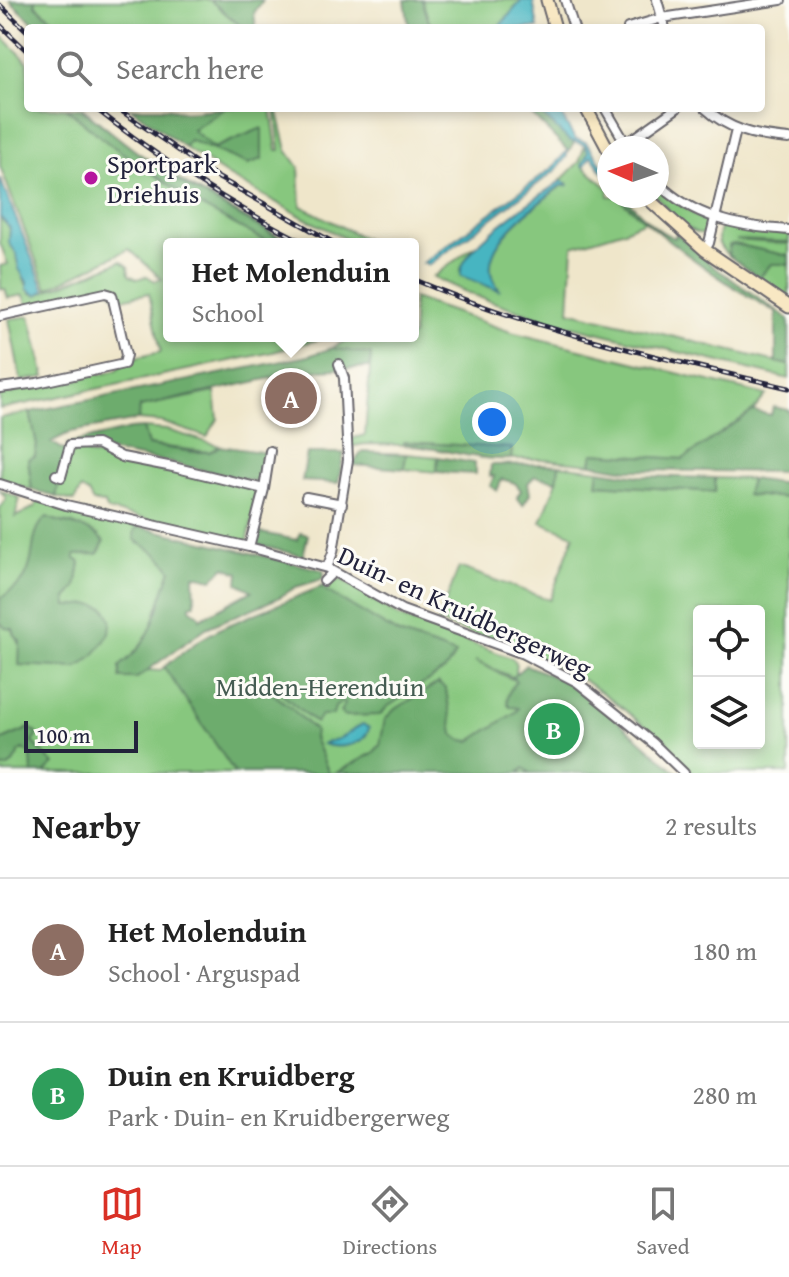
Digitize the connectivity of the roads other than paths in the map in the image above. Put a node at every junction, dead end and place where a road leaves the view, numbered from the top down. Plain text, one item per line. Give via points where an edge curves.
1 (547, 0) edge
2 (565, 0) edge
3 (657, 0) edge
4 (781, 0) edge
5 (740, 3) edge
6 (662, 18) junction
7 (554, 24) edge
8 (573, 24) edge
9 (642, 24) edge
10 (664, 24) edge
11 (582, 112) edge
12 (588, 112) edge
13 (607, 112) edge
14 (672, 112) edge
15 (711, 112) edge
16 (736, 130) junction
17 (599, 136) edge
18 (601, 136) edge
19 (621, 136) edge
20 (640, 136) edge
21 (789, 139) edge
22 (669, 190) edge
23 (658, 208) edge
24 (714, 218) junction
25 (789, 230) edge
26 (705, 250) junction
27 (789, 307) edge
28 (0, 316) edge
29 (339, 364) dead end
30 (0, 388) edge
31 (270, 451) dead end
32 (56, 475) dead end
33 (0, 484) edge
34 (264, 489) junction
35 (306, 497) dead end
36 (342, 504) junction
37 (249, 547) junction
38 (330, 570) junction
39 (324, 581) dead end
40 (684, 773) edge

1 - 7 street
2 - 8 street
3 - 6 street
4 - 5 street
5 - 6 street
6 - 9 street
6 - 10 street
11 - 17 street
12 - 18 street
13 - 19 street
14 - 20 street
15 - 16 street
16 - 21 street
16 - 24 street
22 - 24 street
23 - 26 street
24 - 25 street
24 - 26 street
26 - 27 street
28 - 30 street via 112,295 126,355 124,364
29 - 36 street via 348,450
31 - 34 street
32 - 34 street via 61,477 70,445 89,443 122,457
33 - 37 street, Duin- en Kruidbergerweg via 66,505
34 - 37 street
35 - 36 street
36 - 38 street
37 - 38 street, Duin- en Kruidbergerweg
38 - 39 street
38 - 40 street, Duin- en Kruidbergerweg via 402,610 521,653 577,682

